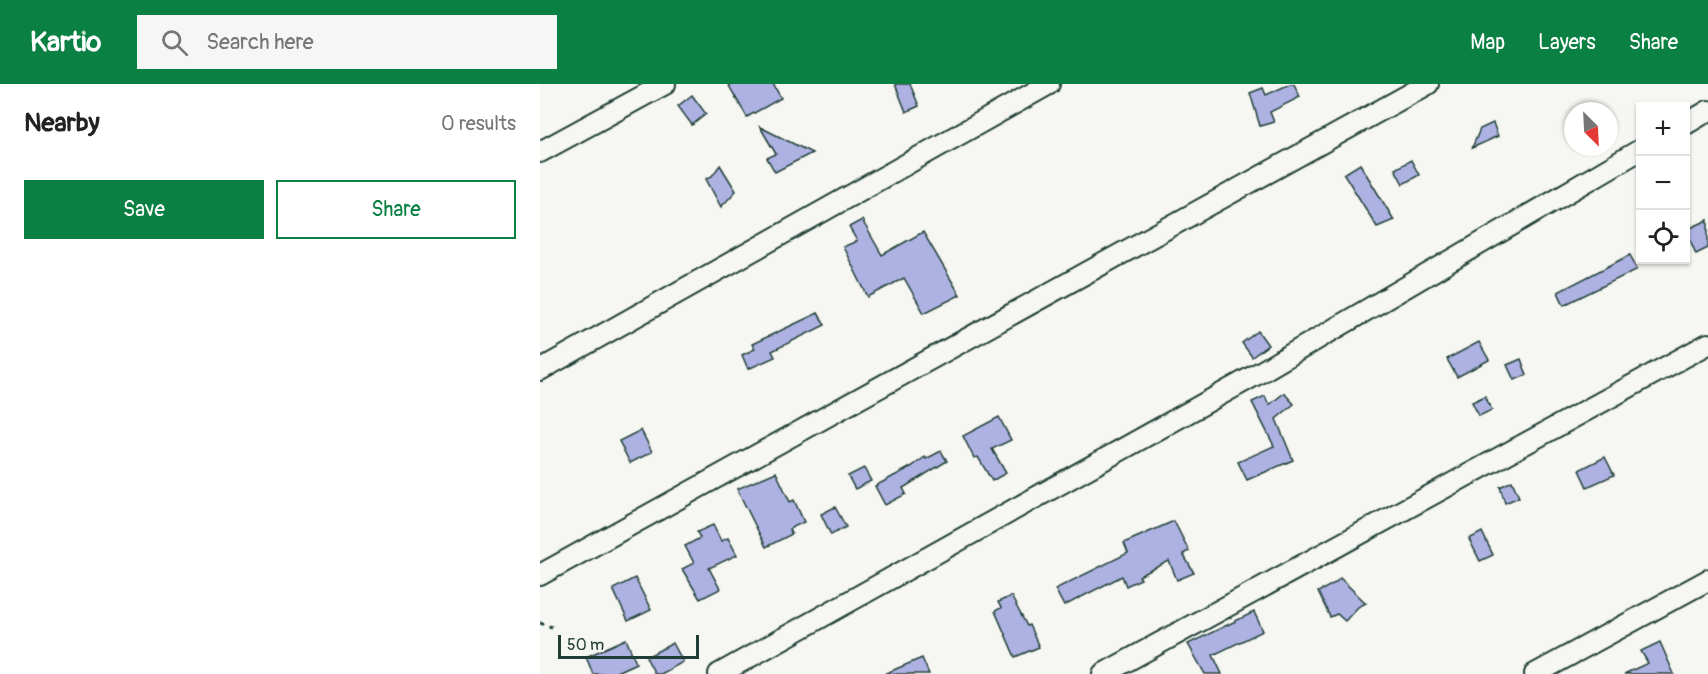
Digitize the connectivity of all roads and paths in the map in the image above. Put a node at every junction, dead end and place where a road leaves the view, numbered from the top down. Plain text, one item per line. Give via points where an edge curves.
1 (665, 84) edge
2 (1049, 84) edge
3 (1428, 84) edge
4 (1708, 111) edge
5 (1690, 122) edge
6 (540, 152) edge
7 (1636, 153) edge
8 (1708, 344) edge
9 (540, 370) edge
10 (540, 575) edge
11 (1708, 580) edge
12 (540, 623) edge
13 (552, 627) dead end
14 (719, 674) edge
15 (1104, 674) edge
16 (1535, 674) edge

1 - 6 street
2 - 9 street
3 - 10 street
4 - 5 street
7 - 14 street via 1259,373
8 - 15 street
11 - 16 street
12 - 13 path

